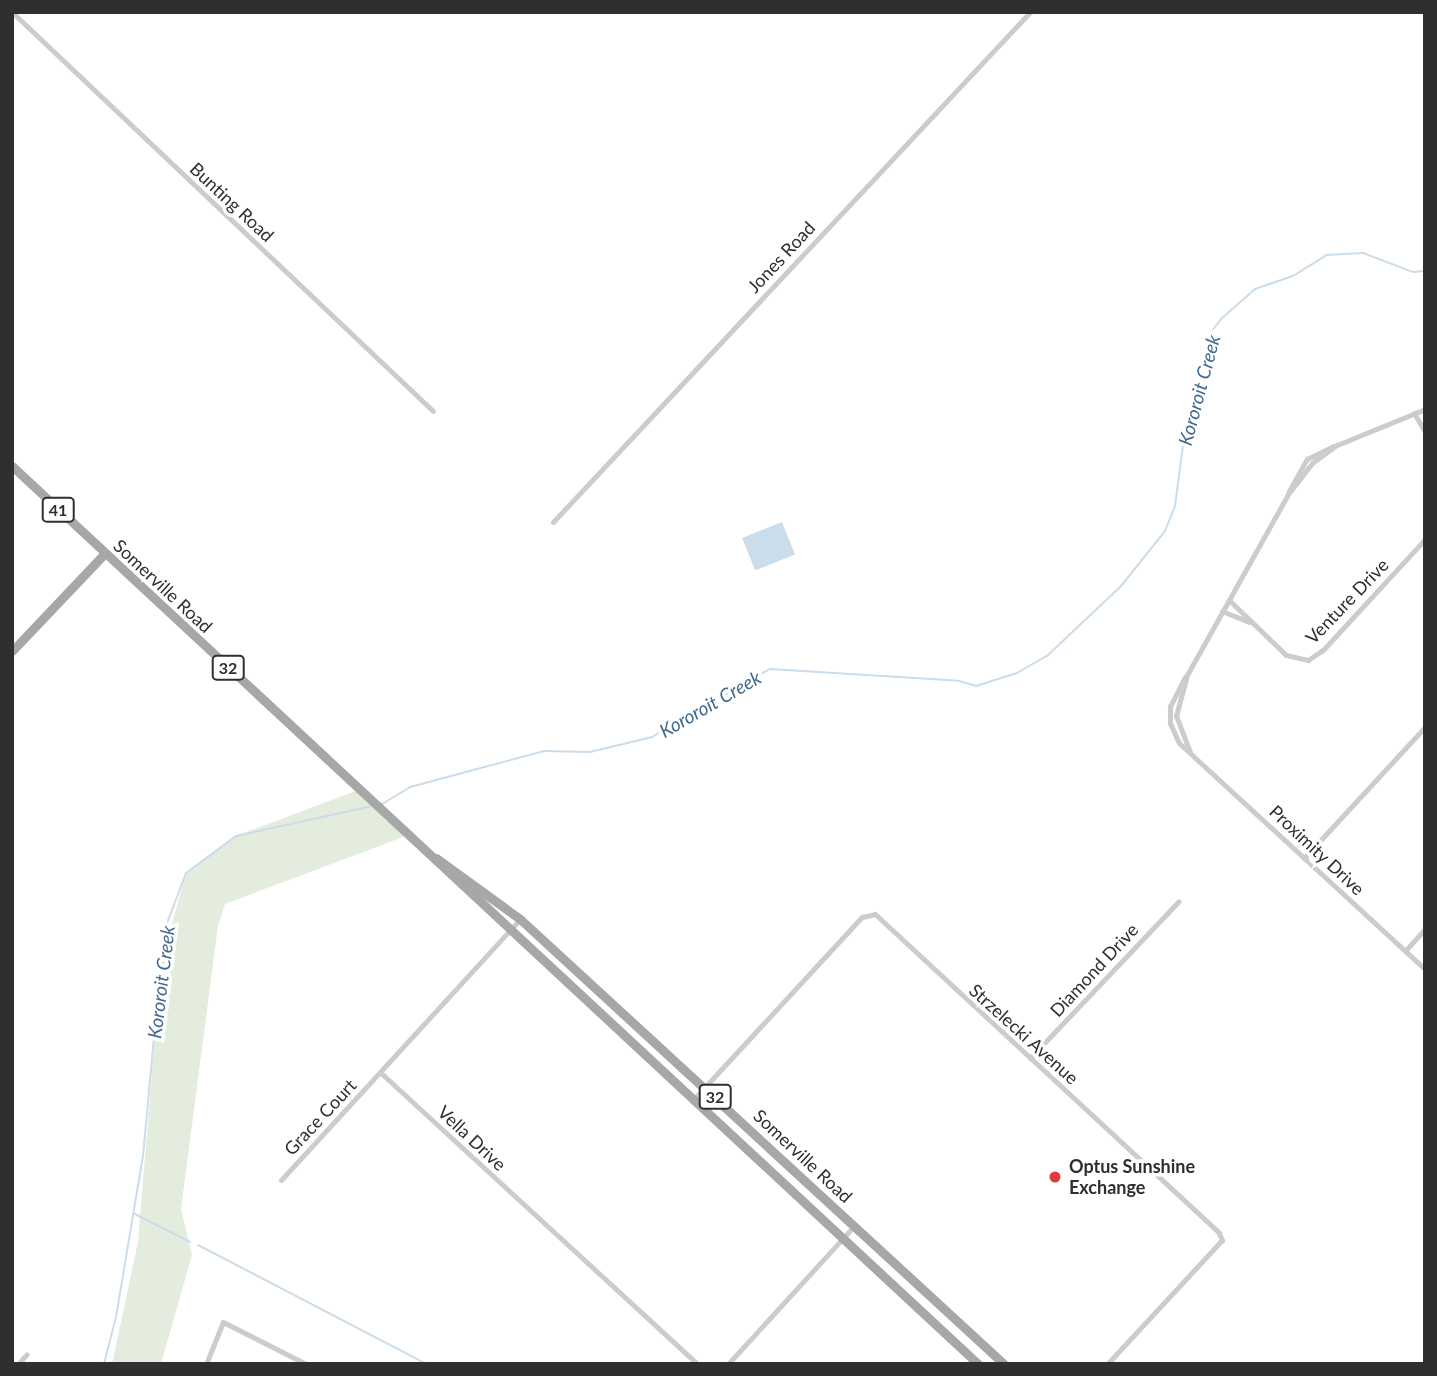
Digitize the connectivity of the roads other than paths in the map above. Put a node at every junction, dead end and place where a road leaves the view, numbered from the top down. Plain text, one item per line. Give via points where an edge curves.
1 (12, 12) edge
2 (1030, 12) edge
3 (1425, 410) edge
4 (433, 411) dead end
5 (1414, 413) junction
6 (1425, 432) edge
7 (12, 466) edge
8 (553, 522) dead end
9 (1425, 540) edge
10 (104, 554) junction
11 (1229, 600) junction
12 (1222, 611) junction
13 (1252, 623) junction
14 (12, 651) edge
15 (1425, 727) edge
16 (414, 843) junction
17 (1304, 858) junction
18 (1179, 901) dead end
19 (520, 919) junction
20 (1425, 929) edge
21 (510, 932) junction
22 (1405, 951) junction
23 (1425, 969) edge
24 (1030, 1058) junction
25 (381, 1073) junction
26 (704, 1087) junction
27 (692, 1101) junction
28 (281, 1180) dead end
29 (854, 1226) junction
30 (842, 1239) junction
31 (27, 1354) dead end
32 (18, 1364) edge
33 (206, 1364) edge
34 (306, 1364) edge
35 (698, 1364) edge
36 (729, 1364) edge
37 (978, 1364) edge
38 (1004, 1364) edge
39 (1107, 1364) edge

1 - 4 street, Bunting Road
2 - 8 street, Jones Road
3 - 5 street, Proximity Drive
5 - 6 street
5 - 11 street, Proximity Drive via 1337,445 1312,463 1288,494
7 - 10 main road, Somerville Road / 41
9 - 13 street, Venture Drive via 1315,657 1293,659
10 - 14 main road
10 - 16 main road, Somerville Road / 32
11 - 12 street, Proximity Drive
11 - 13 street, Venture Drive
12 - 13 street, Venture Drive
12 - 17 street, Proximity Drive via 1187,675 1176,716 1190,752
15 - 17 street
16 - 19 main road, Somerville Road / 32
16 - 21 main road, Somerville Road / 32
17 - 22 street, Proximity Drive
18 - 24 street, Diamond Drive
19 - 21 street
19 - 26 main road, Somerville Road / 32
20 - 22 street
21 - 25 street
21 - 27 main road, Somerville Road / 32
22 - 23 street, Proximity Drive
24 - 26 street, Strzelecki Avenue via 875,914 868,913
24 - 39 street, Strzelecki Avenue via 1222,1240
25 - 28 street, Grace Court
25 - 35 street, Vella Drive
26 - 27 street, Strzelecki Avenue
26 - 29 main road, Somerville Road / 32
27 - 30 main road, Somerville Road / 32
29 - 30 street
29 - 38 main road, Somerville Road / 32
30 - 36 street
30 - 37 main road, Somerville Road / 32
31 - 32 street
33 - 34 street via 223,1322

